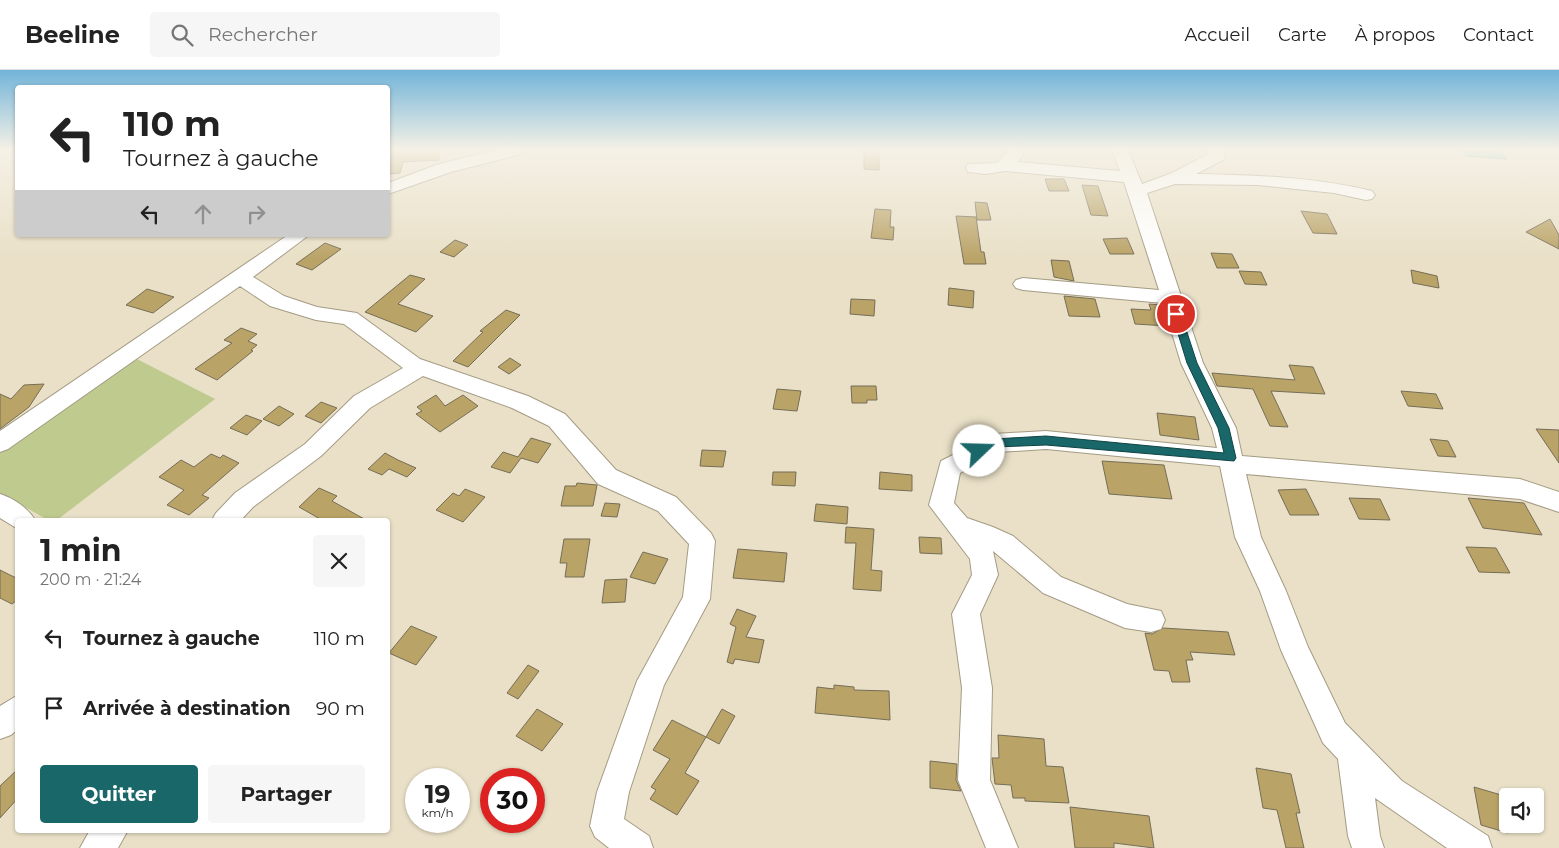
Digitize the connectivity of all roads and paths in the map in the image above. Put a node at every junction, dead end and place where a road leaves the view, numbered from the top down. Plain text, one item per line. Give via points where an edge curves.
1 (1135, 186) edge
2 (1318, 186) edge
3 (1366, 195) dead end
4 (297, 237) edge
5 (239, 277) junction
6 (1023, 284) dead end
7 (1171, 297) junction
8 (422, 368) junction
9 (0, 443) edge
10 (1231, 461) junction
11 (1559, 502) edge
12 (0, 504) edge
13 (19, 518) edge
14 (227, 518) edge
15 (958, 526) junction
16 (1151, 620) dead end
17 (15, 712) edge
18 (0, 725) edge
19 (1353, 753) junction
20 (109, 833) edge
21 (96, 848) edge
22 (637, 848) edge
23 (1002, 848) edge
24 (1368, 848) edge
25 (1476, 848) edge

1 - 7 street
2 - 3 street
4 - 5 street
5 - 8 street via 277,301 316,313 350,318
5 - 9 street
6 - 7 street
7 - 10 street via 1192,363 1224,428
8 - 14 street via 362,402 313,450 244,500
8 - 22 street via 520,402 557,420 607,477 667,504 702,540 696,599 650,681 613,792 606,826
10 - 11 street via 1520,488
10 - 15 street via 1046,440 994,443 948,468 941,505
10 - 19 street via 1248,537 1295,650 1334,733
12 - 13 street
15 - 16 street via 1004,544 1052,585 1125,616
15 - 23 street via 984,556 985,575 966,614 977,688 974,780
17 - 18 street
19 - 24 street
19 - 25 street via 1391,792
20 - 21 street

